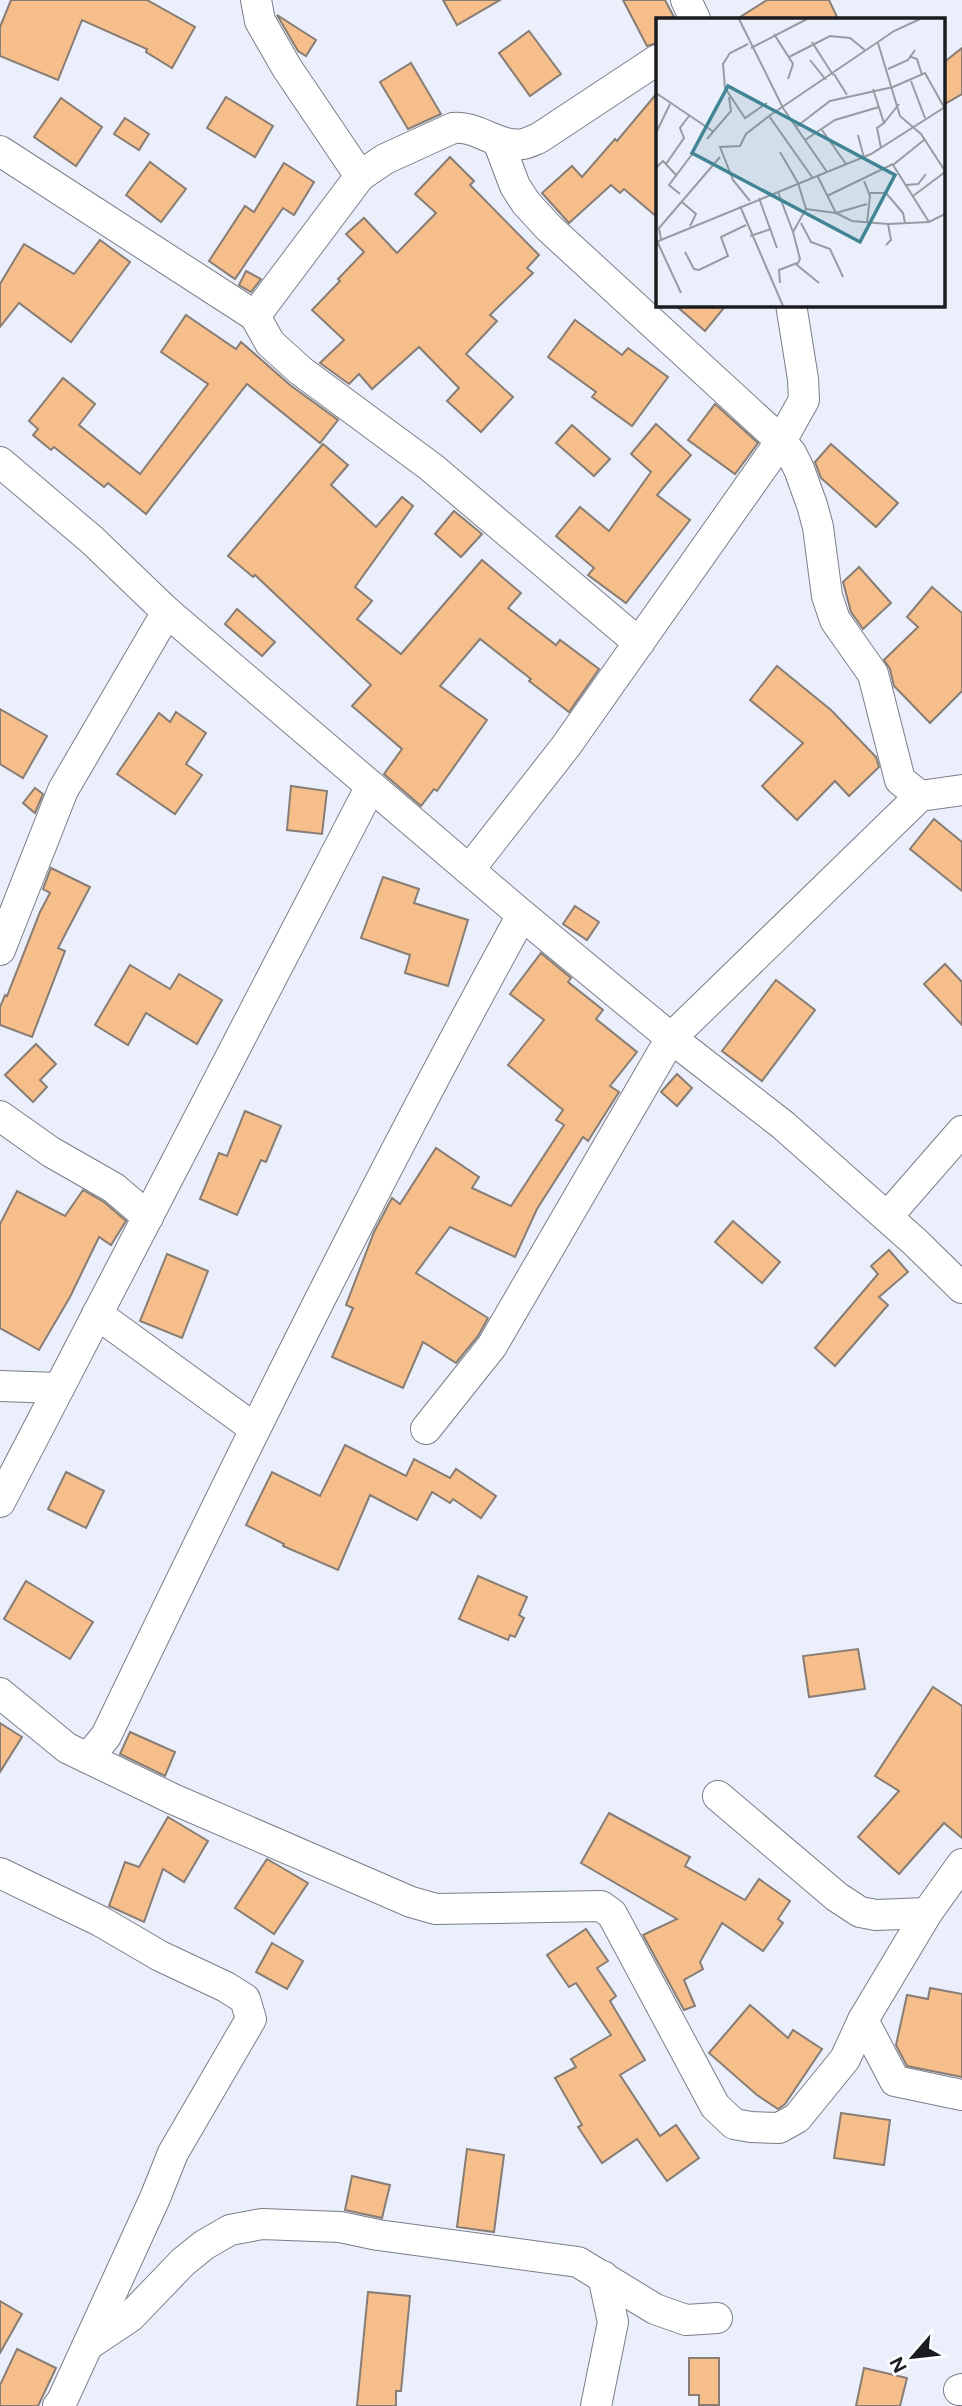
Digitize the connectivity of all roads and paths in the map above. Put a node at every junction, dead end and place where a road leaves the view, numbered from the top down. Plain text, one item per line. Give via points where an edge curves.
1 (256, 0) edge
2 (686, 0) edge
3 (695, 18) edge
4 (656, 61) edge
5 (498, 141) junction
6 (0, 151) edge
7 (360, 176) junction
8 (791, 306) edge
9 (255, 316) junction
10 (781, 441) junction
11 (0, 462) edge
12 (167, 612) junction
13 (639, 643) junction
14 (371, 786) junction
15 (962, 790) edge
16 (920, 796) junction
17 (469, 870) junction
18 (522, 915) junction
19 (0, 950) edge
20 (671, 1038) junction
21 (0, 1116) edge
22 (962, 1131) edge
23 (148, 1217) junction
24 (887, 1217) junction
25 (962, 1287) edge
26 (97, 1314) junction
27 (0, 1386) edge
28 (59, 1388) junction
29 (254, 1428) junction
30 (426, 1429) dead end
31 (0, 1502) edge
32 (0, 1693) edge
33 (88, 1758) junction
34 (718, 1796) dead end
35 (962, 1864) edge
36 (0, 1873) edge
37 (927, 1913) junction
38 (863, 2020) junction
39 (845, 2059) junction
40 (884, 2060) junction
41 (962, 2095) edge
42 (603, 2276) junction
43 (718, 2318) dead end
44 (87, 2346) junction
45 (58, 2406) edge
46 (597, 2406) edge

1 - 7 street via 260,21 287,68
2 - 3 street
4 - 5 street via 539,138 521,144
5 - 7 street via 464,127 453,128 385,159
5 - 10 street via 515,186 549,228
6 - 9 street
7 - 9 street
8 - 10 street via 804,400
9 - 13 street via 270,343 301,371 431,467
10 - 13 street
10 - 16 street via 799,469 812,505 835,620 873,674 900,780
11 - 12 street
12 - 14 street
12 - 19 street via 63,790
13 - 17 street
14 - 17 street
14 - 23 street
15 - 16 street
16 - 20 street
17 - 18 street
18 - 20 street
18 - 29 street via 433,1076
20 - 24 street via 783,1125
20 - 30 street via 492,1346
21 - 23 street via 114,1188
22 - 24 street
23 - 26 street
24 - 25 street
26 - 28 street
26 - 29 street
27 - 28 street
28 - 31 street
29 - 33 street via 106,1736
32 - 33 street via 67,1748
33 - 39 street via 411,1902 436,1909 601,1906 612,1914 715,2106 734,2124 779,2128 797,2118
34 - 37 street via 860,1912
35 - 37 street
36 - 44 street via 226,1987 245,1999 251,2019 173,2153
37 - 38 street
38 - 39 street
38 - 40 street
39 - 40 street
40 - 41 street via 895,2081
42 - 43 street via 655,2309 686,2320
42 - 44 street via 578,2262 340,2227 262,2224 230,2230 204,2245 131,2317
42 - 46 street via 613,2322
44 - 45 street

